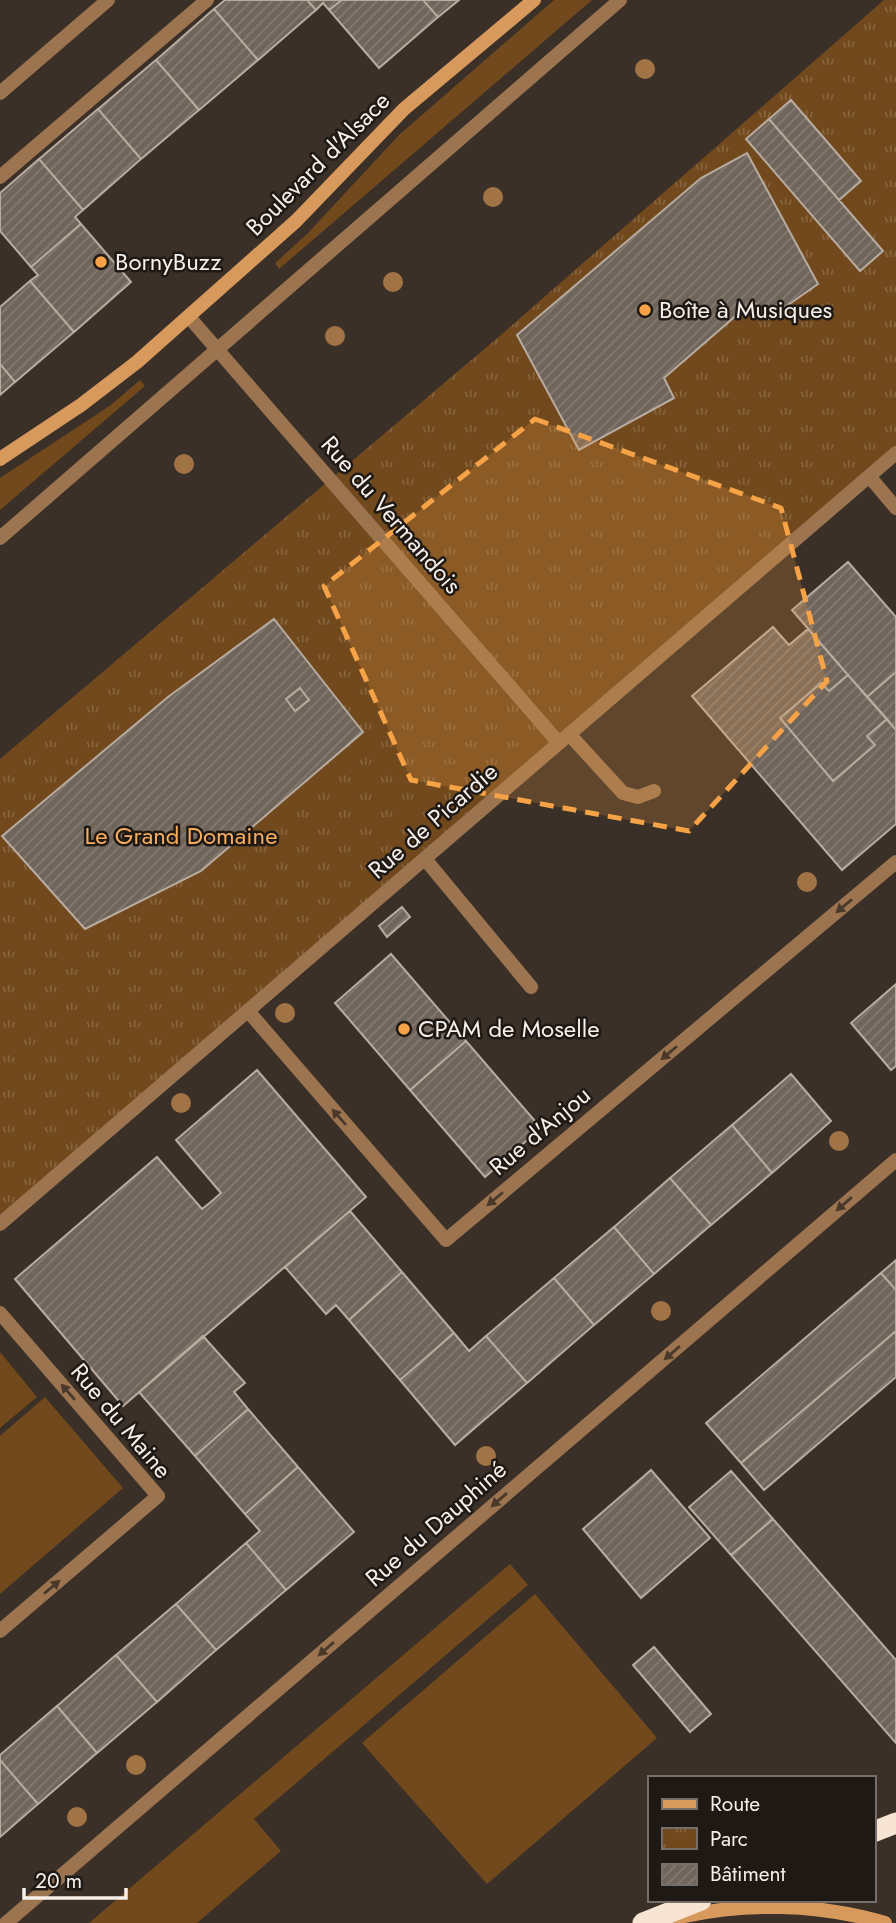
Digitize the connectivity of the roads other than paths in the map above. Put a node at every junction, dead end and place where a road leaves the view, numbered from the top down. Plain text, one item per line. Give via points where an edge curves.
1 (108, 0) edge
2 (207, 0) edge
3 (534, 0) edge
4 (620, 0) edge
5 (0, 93) edge
6 (0, 177) edge
7 (188, 317) junction
8 (218, 351) junction
9 (896, 453) edge
10 (0, 459) edge
11 (869, 476) junction
12 (896, 508) edge
13 (0, 538) edge
14 (564, 739) junction
15 (654, 791) dead end
16 (425, 859) junction
17 (896, 862) edge
18 (531, 987) dead end
19 (248, 1011) junction
20 (896, 1160) edge
21 (0, 1224) edge
22 (0, 1313) edge
23 (0, 1631) edge
24 (896, 1823) edge
25 (875, 1831) edge
26 (696, 1902) edge
27 (6, 1923) edge
28 (643, 1923) edge
29 (660, 1923) edge
30 (885, 1923) edge

1 - 5 street
2 - 6 street
3 - 7 street, Boulevard d'Alsace via 404,109 296,221
4 - 8 street
7 - 8 street, Rue du Vermandois
7 - 10 street, Boulevard d'Alsace via 119,377
8 - 13 street
8 - 14 street, Rue du Vermandois
9 - 11 street, Rue de Picardie
11 - 12 street
11 - 14 street, Rue de Picardie
14 - 15 street, Rue du Vermandois via 623,793 638,797
14 - 16 street, Rue de Picardie
16 - 18 street
16 - 19 street, Rue de Picardie
17 -> 19 street, Rue d'Anjou via 446,1240
19 - 21 street, Rue de Picardie
20 -> 27 street, Rue du Dauphiné
23 -> 22 street, Rue du Maine via 158,1496
24 - 25 highway
26 - 28 highway
29 - 30 street via 719,1909 789,1907

